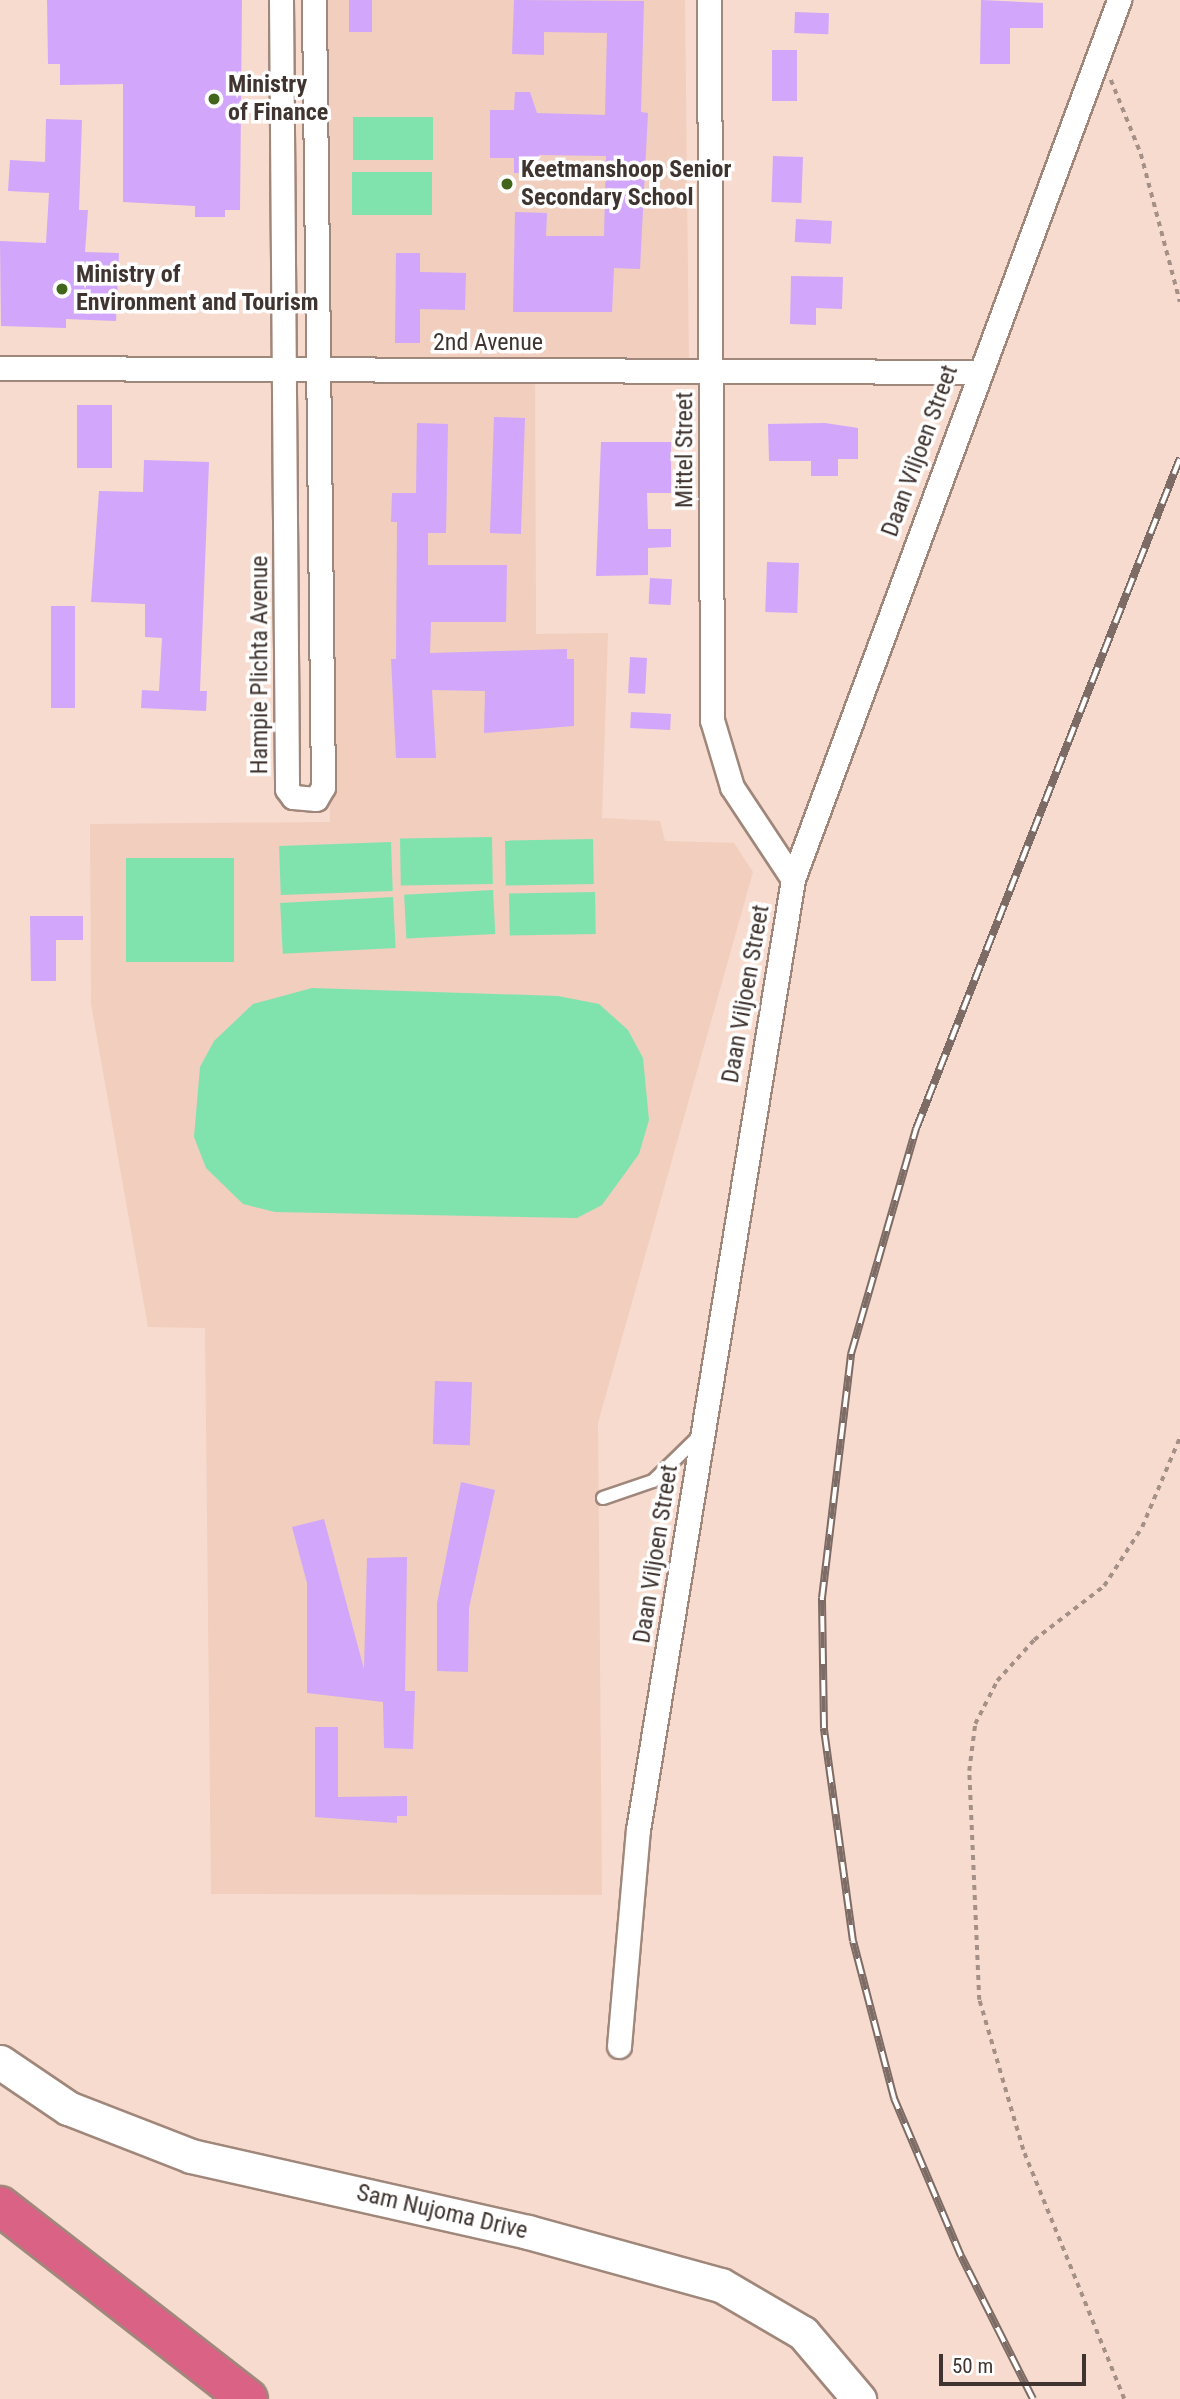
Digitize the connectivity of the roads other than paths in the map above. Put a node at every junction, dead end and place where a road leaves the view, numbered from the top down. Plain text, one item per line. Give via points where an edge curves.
1 (281, 0) edge
2 (314, 0) edge
3 (709, 0) edge
4 (1119, 0) edge
5 (0, 368) edge
6 (314, 368) junction
7 (281, 369) junction
8 (711, 369) junction
9 (976, 372) junction
10 (793, 878) junction
11 (703, 1429) junction
12 (603, 1498) dead end
13 (619, 2046) dead end
14 (0, 2062) edge
15 (0, 2206) edge
16 (248, 2399) edge
17 (859, 2399) edge

1 - 7 street, Hampie Plichta Avenue
2 - 6 street, Hampie Plichta Avenue
3 - 8 street, Mittel Street
4 - 9 street, Daan Viljoen Street
5 - 7 street, 2nd Avenue
6 - 7 street, 2nd Avenue
6 - 7 street, Hampie Plichta Avenue via 323,787 316,799 293,797 287,789
6 - 8 street, 2nd Avenue
8 - 9 street, 2nd Avenue
8 - 10 street, Mittel Street via 712,720 732,787
9 - 10 street, Daan Viljoen Street
10 - 11 street, Daan Viljoen Street
11 - 12 lane via 682,1458 653,1481
11 - 13 street, Daan Viljoen Street via 638,1830
14 - 17 main road, Sam Nujoma Drive via 68,2108 191,2156 528,2232 722,2285 803,2333
15 - 16 highway

